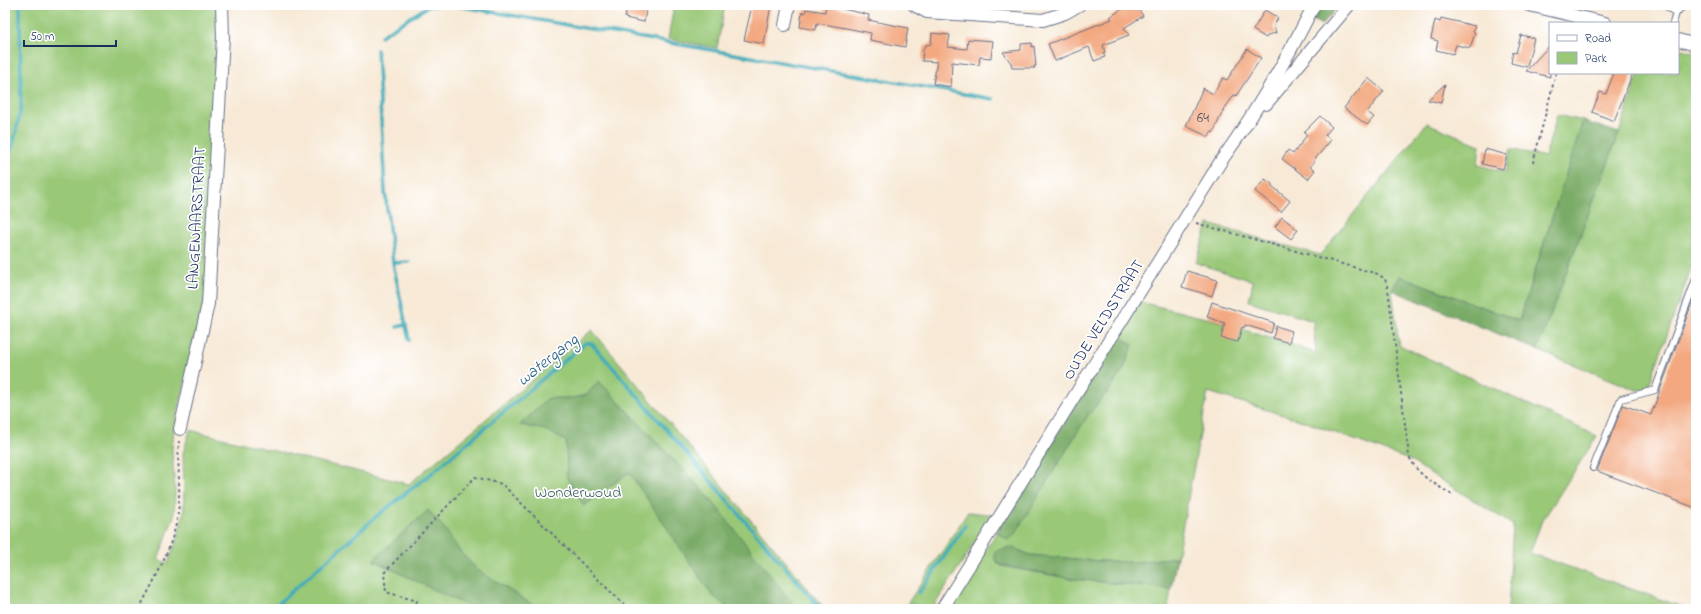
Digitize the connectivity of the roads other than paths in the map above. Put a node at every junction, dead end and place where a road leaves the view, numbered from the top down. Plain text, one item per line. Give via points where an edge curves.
1 (222, 5) edge
2 (789, 5) edge
3 (914, 5) edge
4 (1079, 5) edge
5 (1314, 5) edge
6 (1349, 5) edge
7 (1529, 5) edge
8 (1665, 5) edge
9 (1684, 5) edge
10 (936, 9) edge
11 (1676, 13) junction
12 (1601, 22) edge
13 (1673, 22) edge
14 (785, 25) dead end
15 (1679, 40) edge
16 (1696, 45) edge
17 (1244, 129) junction
18 (1696, 279) edge
19 (180, 430) road end
20 (1593, 468) dead end
21 (942, 609) edge

1 - 19 street, LANGENAARSTRAAT via 223,37 208,304
2 - 14 street
3 - 10 street via 927,12
4 - 10 street via 1043,20
5 - 17 street, OUDE VELDSTRAAT via 1295,43
6 - 17 street, OUDE VELDSTRAAT
7 - 12 street
8 - 11 lane
9 - 11 lane
11 - 13 lane
15 - 16 street
17 - 21 street, OUDE VELDSTRAAT
18 - 20 lane via 1655,390 1621,399

